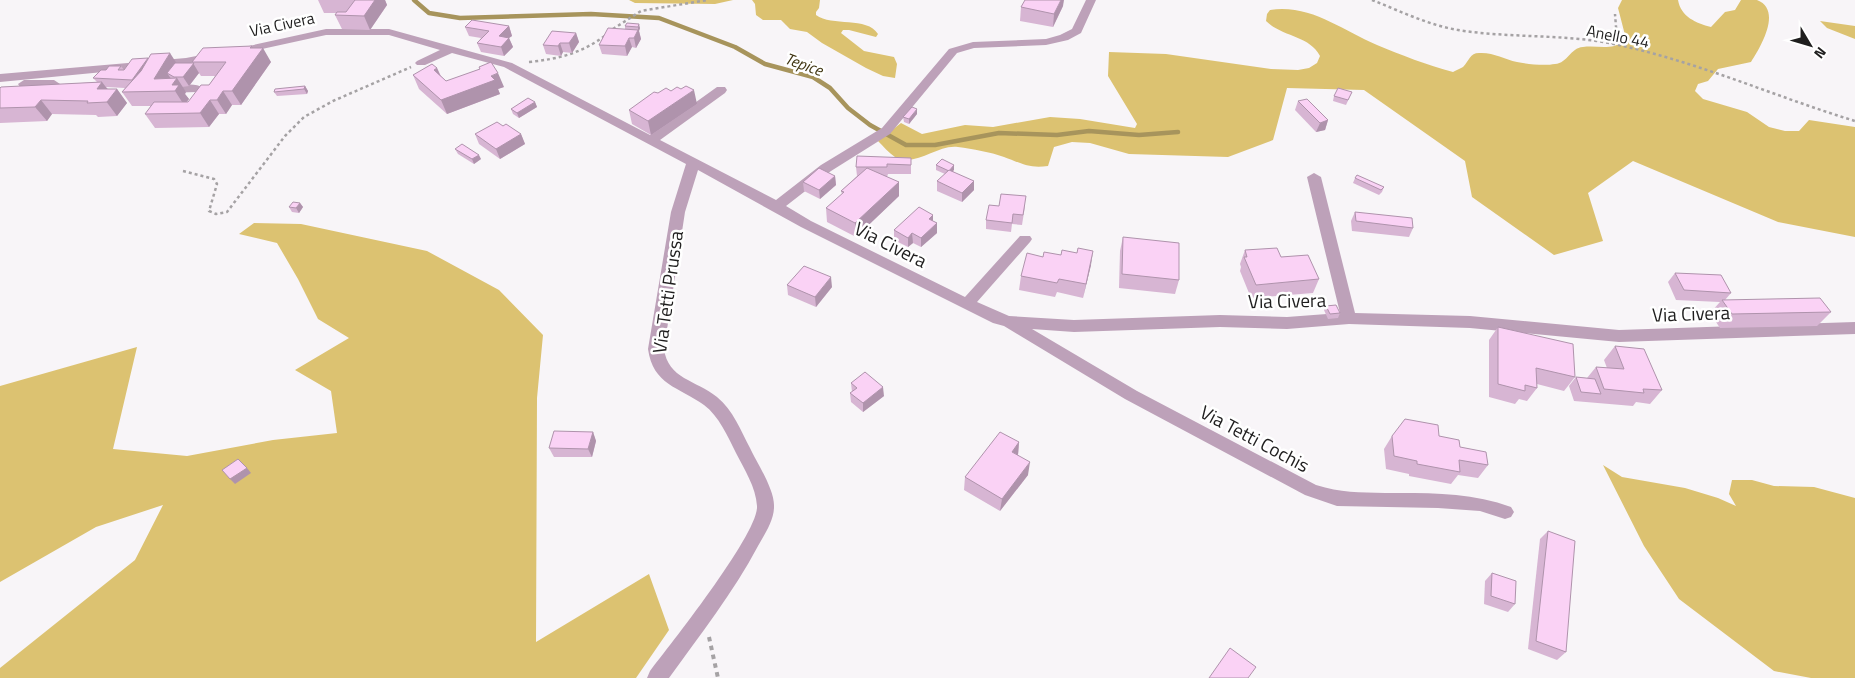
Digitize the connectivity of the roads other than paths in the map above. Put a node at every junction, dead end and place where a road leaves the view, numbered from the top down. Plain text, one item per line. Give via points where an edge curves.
1 (1091, 0) edge
2 (451, 49) junction
3 (186, 61) junction
4 (421, 63) road end
5 (0, 78) edge
6 (0, 84) edge
7 (54, 84) edge
8 (197, 88) edge
9 (721, 90) dead end
10 (650, 141) junction
11 (693, 164) junction
12 (1314, 176) dead end
13 (776, 206) junction
14 (1025, 239) dead end
15 (967, 304) junction
16 (1350, 318) junction
17 (1009, 322) junction
18 (1855, 328) edge
19 (1505, 512) dead end
20 (658, 678) edge

1 - 13 street via 1077,31 1064,38 1046,42 973,45 953,51 883,133 826,168
2 - 3 street, Via Civera via 389,32 326,32
2 - 4 street
2 - 10 street, Via Civera via 508,65
3 - 5 street, Via Civera
3 - 8 street via 168,90
6 - 7 street
9 - 10 street
10 - 11 street, Via Civera
11 - 13 street, Via Civera
11 - 20 street, Via Tetti Prussa via 678,212 656,349 658,364 666,374 712,402 729,423 760,487 766,507 746,553
12 - 16 street, Via Civera
13 - 15 street, Via Civera
14 - 15 street
15 - 17 street, Via Civera
16 - 17 street, Via Civera via 1287,323 1220,320 1074,326
16 - 18 street, Via Civera via 1470,322 1620,336
17 - 19 street, Via Tetti Cochis via 1131,396 1311,490 1337,499 1480,504

